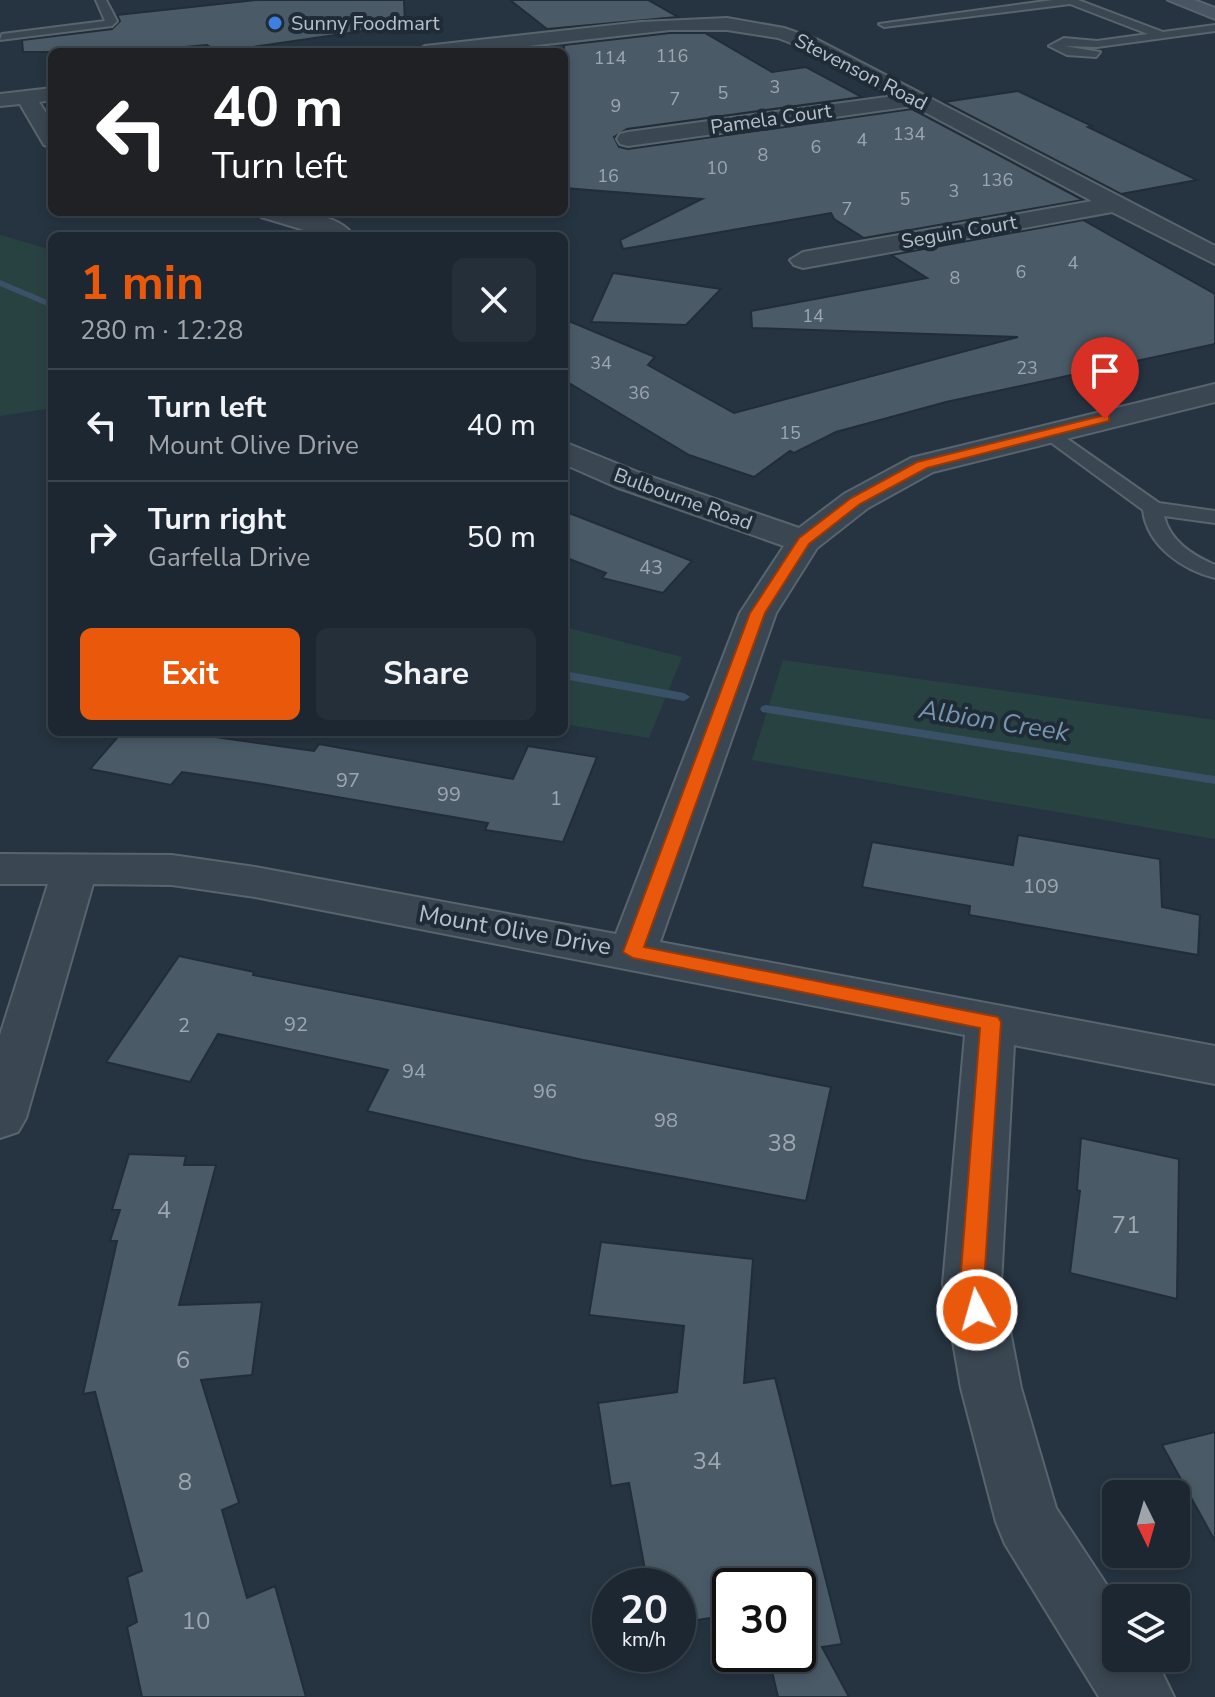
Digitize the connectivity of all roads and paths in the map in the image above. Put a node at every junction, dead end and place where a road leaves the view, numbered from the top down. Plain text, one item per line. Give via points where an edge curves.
1 (101, 0) edge
2 (1177, 0) edge
3 (1215, 14) edge
4 (884, 24) dead end
5 (1215, 28) edge
6 (1162, 35) junction
7 (2, 37) dead end
8 (460, 48) edge
9 (1057, 62) dead end
10 (48, 94) edge
11 (26, 97) junction
12 (915, 99) junction
13 (0, 100) edge
14 (48, 133) edge
15 (628, 139) dead end
16 (1115, 204) junction
17 (285, 216) edge
18 (335, 232) edge
19 (1215, 256) edge
20 (803, 260) dead end
21 (1215, 393) edge
22 (1049, 432) junction
23 (568, 454) edge
24 (1153, 508) junction
25 (1215, 517) edge
26 (804, 541) junction
27 (1215, 572) edge
28 (0, 869) edge
29 (75, 869) junction
30 (633, 952) junction
31 (991, 1022) junction
32 (1215, 1065) edge
33 (0, 1118) edge
34 (1139, 1697) edge

1 - 7 lane via 110,13 108,24
2 - 3 main road
4 - 6 lane via 1071,1
5 - 6 lane
6 - 9 lane
8 - 12 street, Stevenson Road via 664,25 748,26 797,38
10 - 11 street
11 - 13 street
11 - 14 street
12 - 15 street, Pamela Court
12 - 16 street, Stevenson Road
16 - 19 street, Stevenson Road
16 - 20 street, Seguin Court
17 - 18 street
21 - 22 street
22 - 24 lane
22 - 26 street via 922,465 856,501
23 - 26 street, Bulbourne Road
24 - 25 lane
24 - 27 lane via 1152,523 1163,539
26 - 30 street via 758,613
28 - 29 street, Mount Olive Drive
29 - 30 street, Mount Olive Drive via 172,870 255,882
29 - 33 street
30 - 31 street, Mount Olive Drive
31 - 32 street, Mount Olive Drive
31 - 34 street via 972,1284 991,1388 1028,1522

